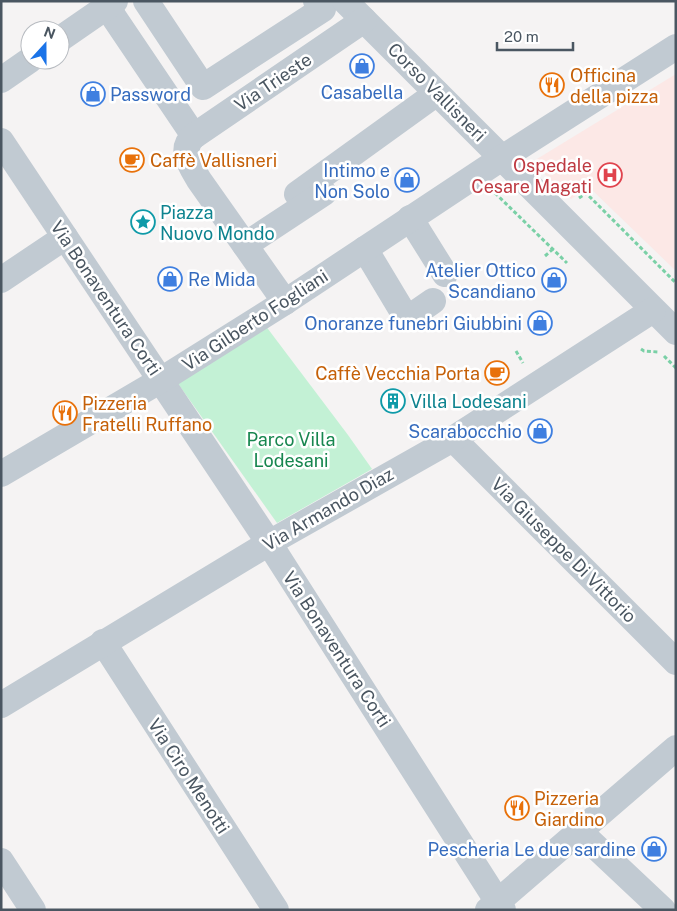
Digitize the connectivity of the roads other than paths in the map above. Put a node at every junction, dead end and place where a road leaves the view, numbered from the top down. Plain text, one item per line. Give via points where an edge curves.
1 (146, 1) edge
2 (316, 1) edge
3 (345, 1) edge
4 (111, 4) edge
5 (364, 20) junction
6 (70, 32) edge
7 (676, 47) edge
8 (20, 67) edge
9 (1, 80) edge
10 (437, 93) junction
11 (1, 141) edge
12 (190, 142) junction
13 (502, 158) junction
14 (363, 168) dead end
15 (297, 194) dead end
16 (410, 218) junction
17 (65, 237) junction
18 (245, 245) junction
19 (364, 249) junction
20 (444, 274) dead end
21 (1, 280) edge
22 (433, 301) dead end
23 (284, 302) junction
24 (653, 310) junction
25 (676, 332) edge
26 (161, 380) junction
27 (453, 439) junction
28 (1, 474) edge
29 (269, 543) junction
30 (103, 642) junction
31 (676, 662) edge
32 (1, 705) edge
33 (676, 748) edge
34 (579, 830) junction
35 (1, 861) edge
36 (496, 907) edge
37 (33, 910) edge
38 (276, 910) edge
39 (662, 910) edge

1 - 2 street via 204,87 323,8
3 - 5 street, Corso Vallisneri
4 - 6 street
4 - 12 street
5 - 10 street, Corso Vallisneri
5 - 12 street, Via Trieste
7 - 13 street, Via Gilberto Fogliani
8 - 9 street
10 - 13 street, Corso Vallisneri
10 - 15 street
11 - 17 street, Via Bonaventura Corti
12 - 18 street via 189,161 199,180
13 - 16 street, Via Gilberto Fogliani
13 - 24 street, Corso Vallisneri
14 - 18 street
16 - 19 street, Via Gilberto Fogliani
16 - 20 street
17 - 21 street
17 - 26 street, Via Bonaventura Corti
18 - 23 street
19 - 22 street via 407,319
19 - 23 street, Via Gilberto Fogliani
23 - 26 street, Via Gilberto Fogliani
24 - 25 street, Corso Vallisneri
24 - 27 street, Via Armando Diaz
26 - 28 street, Via Gilberto Fogliani
26 - 29 street, Via Bonaventura Corti
27 - 29 street, Via Armando Diaz
27 - 31 street, Via Giuseppe Di Vittorio
29 - 30 street, Via Armando Diaz
29 - 36 street, Via Bonaventura Corti
30 - 32 street, Via Armando Diaz
30 - 38 street, Via Ciro Menotti
33 - 34 street
34 - 36 street
34 - 39 street
35 - 37 street

